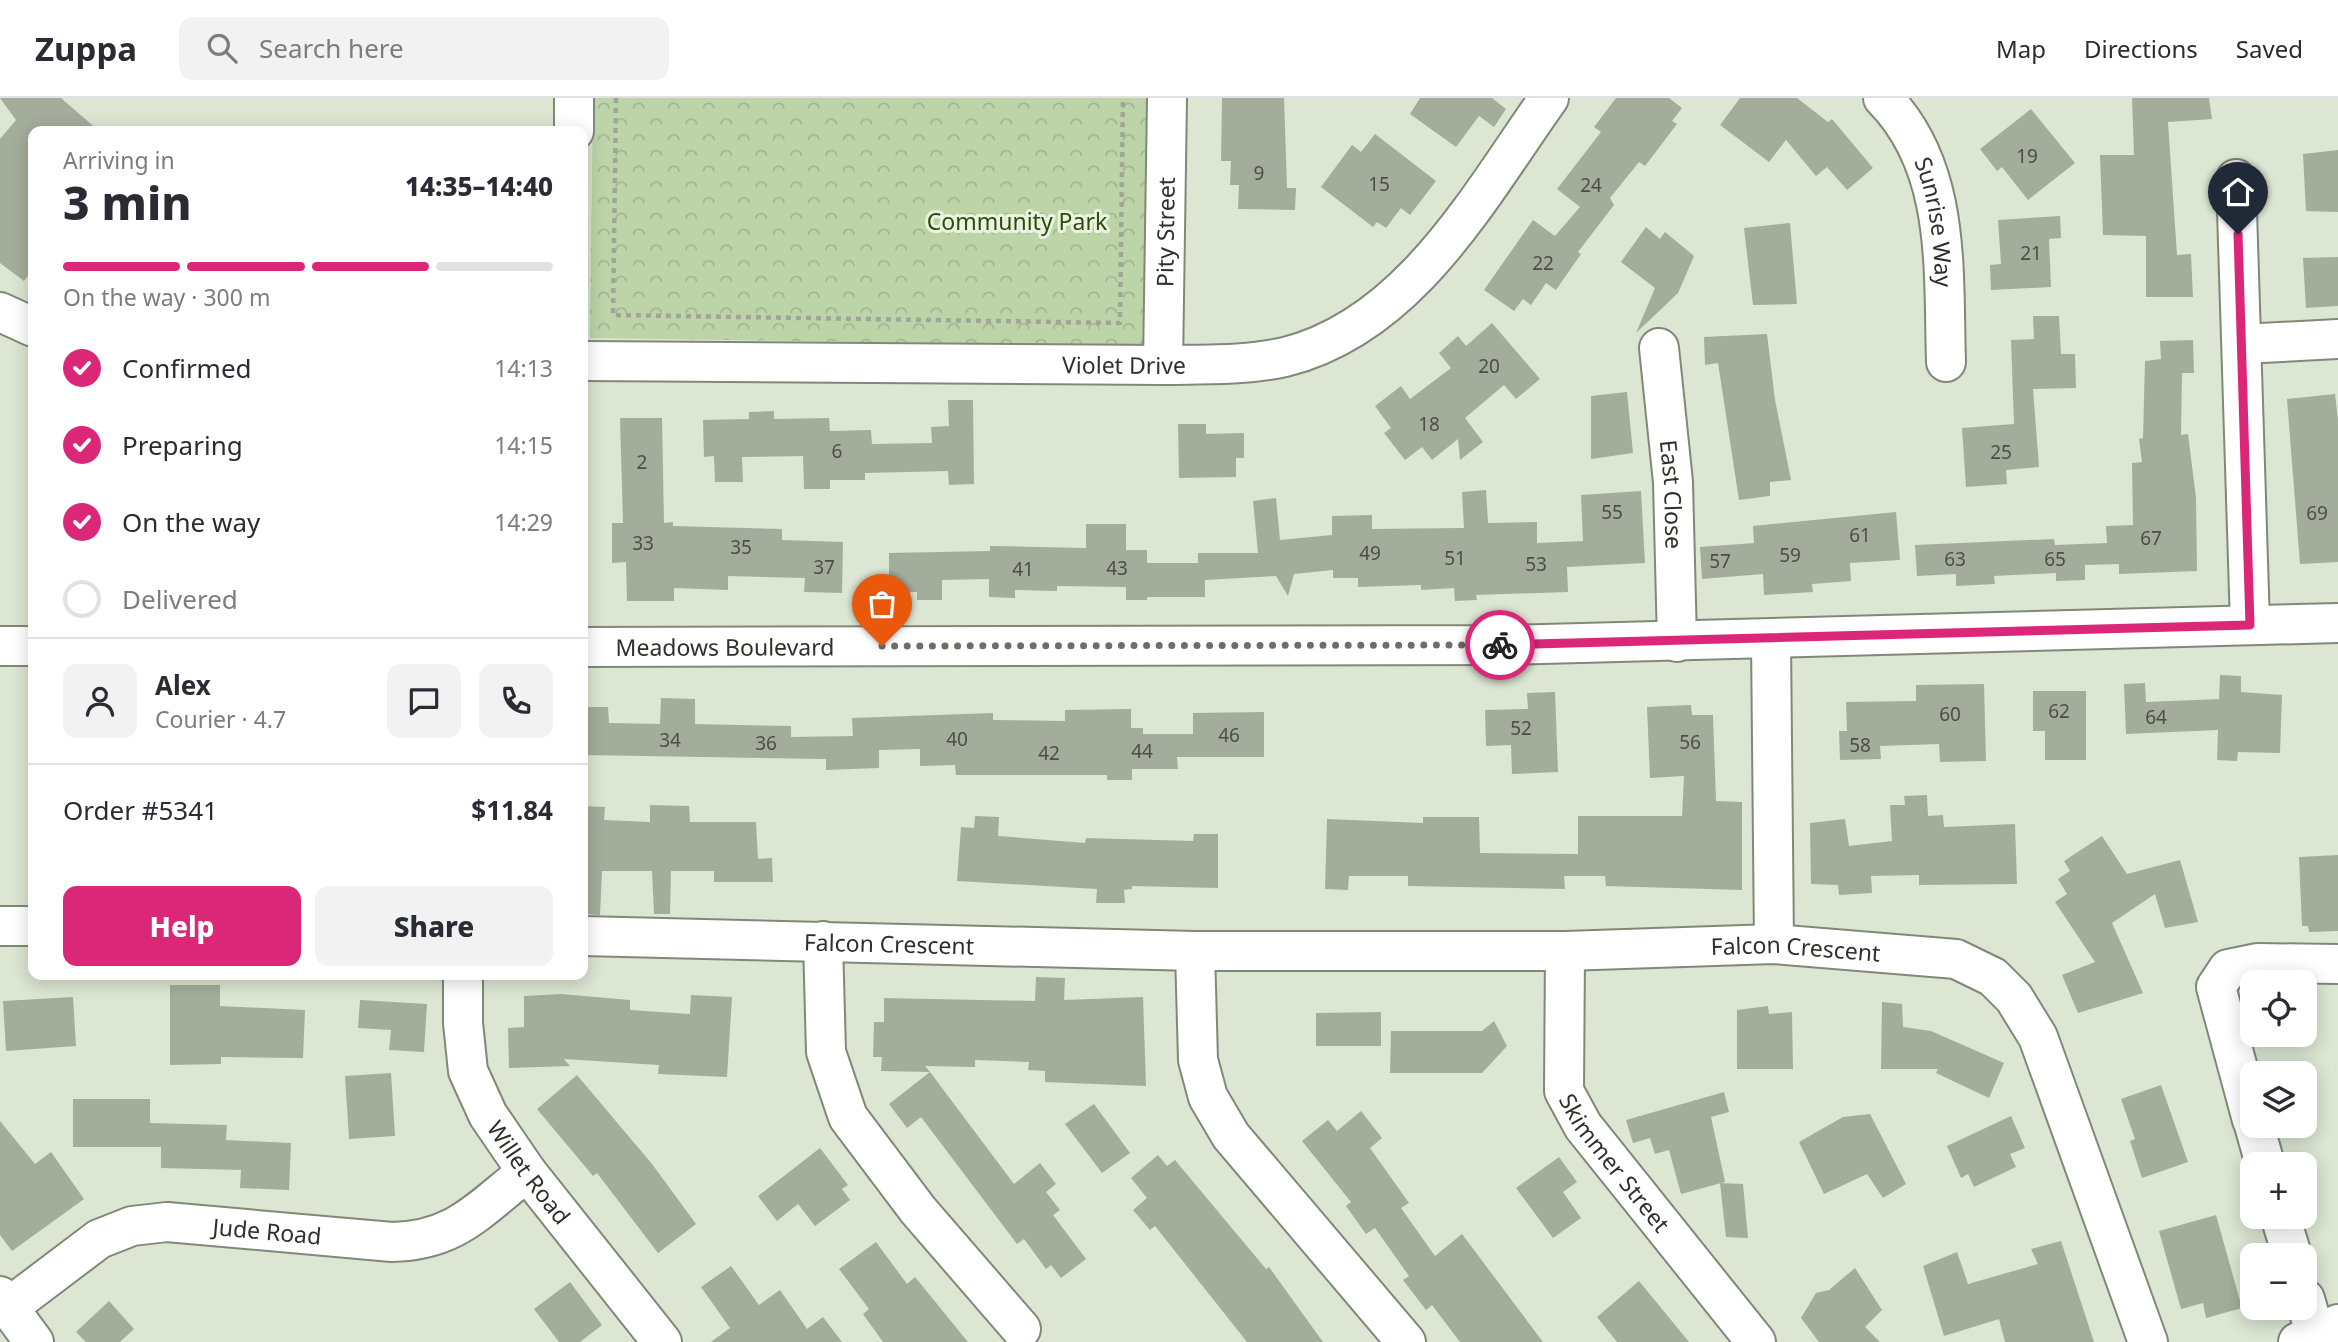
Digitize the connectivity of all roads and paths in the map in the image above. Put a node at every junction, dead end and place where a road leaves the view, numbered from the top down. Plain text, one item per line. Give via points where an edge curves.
1 (574, 98) edge
2 (616, 98) edge
3 (1123, 98) edge
4 (1167, 98) edge
5 (1549, 98) edge
6 (1883, 98) edge
7 (574, 126) edge
8 (2236, 179) dead end
9 (0, 312) edge
10 (28, 325) edge
11 (2338, 339) edge
12 (2242, 344) junction
13 (1659, 348) dead end
14 (588, 361) edge
15 (1946, 362) dead end
16 (1163, 365) junction
17 (2338, 623) edge
18 (2250, 625) junction
19 (1771, 640) junction
20 (1677, 642) junction
21 (0, 646) edge
22 (28, 646) edge
23 (588, 647) edge
24 (0, 926) edge
25 (28, 926) edge
26 (588, 936) edge
27 (823, 941) junction
28 (1774, 944) junction
29 (1195, 951) junction
30 (1565, 951) junction
31 (2338, 964) edge
32 (463, 980) edge
33 (2240, 1075) edge
34 (527, 1172) junction
35 (4, 1302) edge
36 (1021, 1329) dead end
37 (1393, 1338) edge
38 (34, 1342) edge
39 (662, 1342) edge
40 (1755, 1342) edge
41 (2148, 1342) edge

1 - 7 street
2 - 3 path via 613,315 1119,323
4 - 16 street, Pity Street
5 - 16 street, Violet Drive via 1428,264 1373,313 1328,341 1286,357 1235,364
6 - 15 street, Sunrise Way via 1920,149 1937,204
8 - 12 street
9 - 10 street
11 - 12 street
12 - 18 street
13 - 20 street, East Close via 1673,482
14 - 16 street, Violet Drive
17 - 18 street, Meadows Boulevard
18 - 19 street, Meadows Boulevard
19 - 20 street, Meadows Boulevard
19 - 28 street
20 - 23 street, Meadows Boulevard
21 - 22 street
24 - 25 street
26 - 27 street, Falcon Crescent
27 - 29 street, Falcon Crescent
27 - 36 street via 825,1052 848,1117 918,1210
28 - 30 street, Falcon Crescent
28 - 41 street, Falcon Crescent via 1956,960 1993,977 2014,998 2038,1037
29 - 30 street, Falcon Crescent
29 - 37 street via 1198,1060 1208,1097 1231,1136
30 - 40 street, Skimmer Street via 1564,1091 1583,1126
31 - 33 street via 2257,963 2228,969 2216,987
32 - 34 street, Willet Road via 468,1070 488,1115
34 - 35 street, Jude Road via 451,1232 422,1242 167,1222 132,1226 99,1239
34 - 39 street, Willet Road
35 - 38 street

